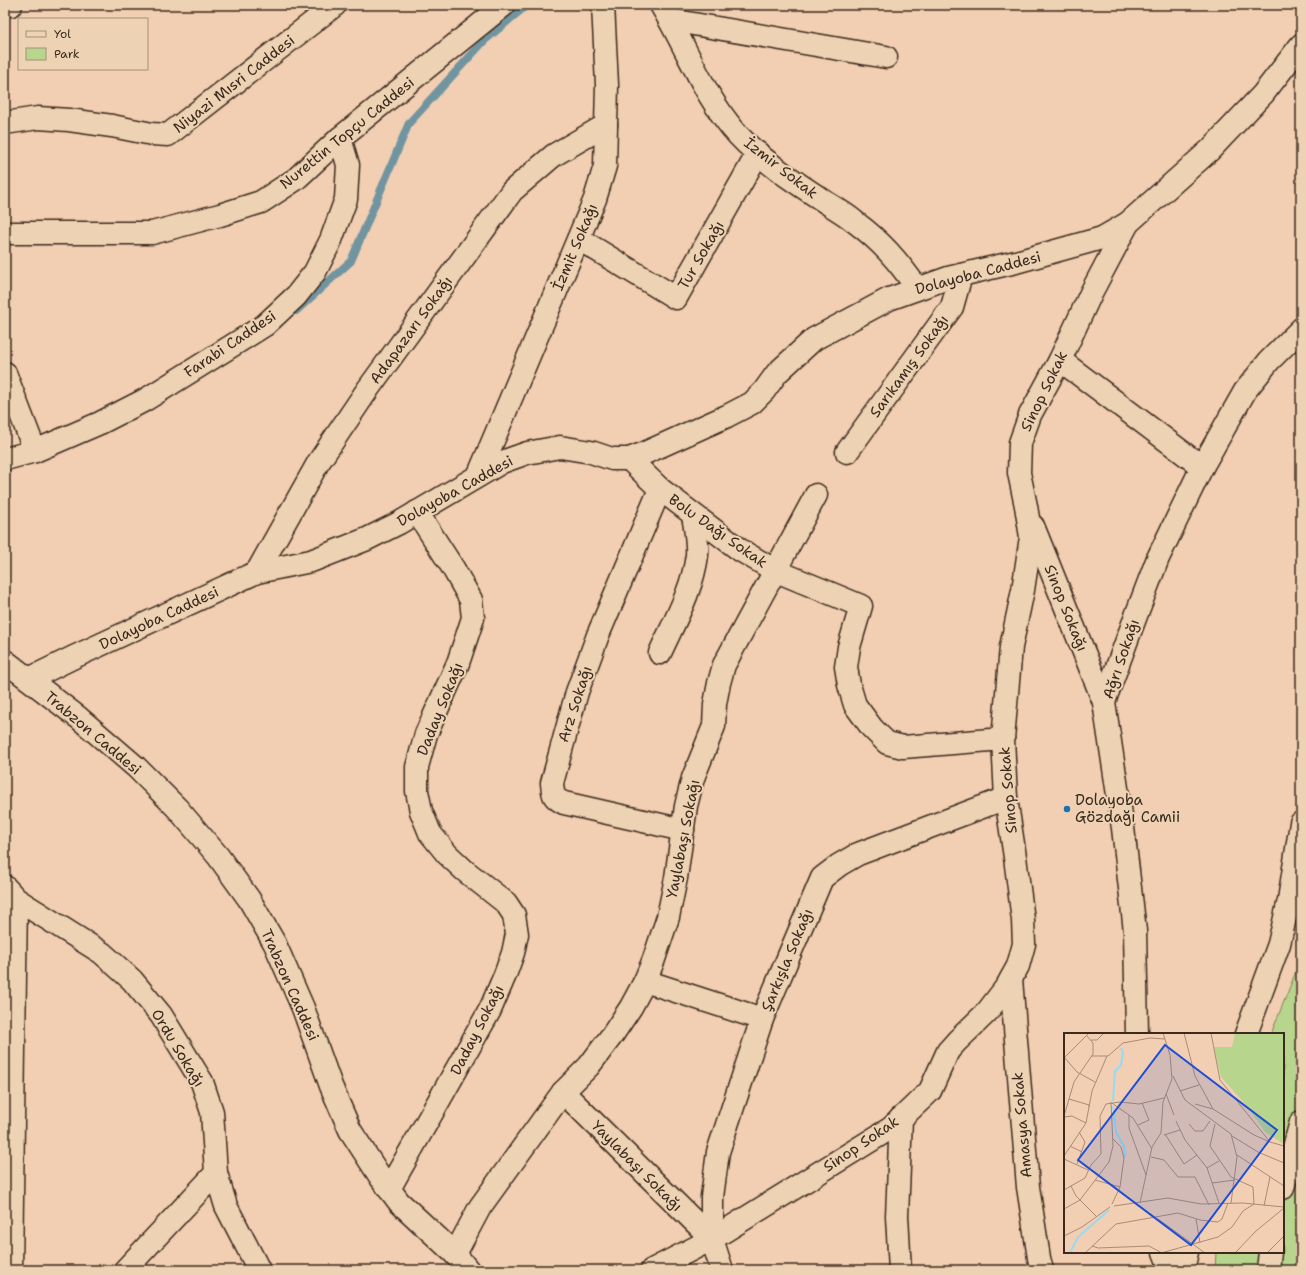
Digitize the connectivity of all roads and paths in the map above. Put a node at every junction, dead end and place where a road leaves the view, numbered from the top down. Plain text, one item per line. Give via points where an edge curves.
1 (11, 5) edge
2 (335, 5) edge
3 (504, 5) edge
4 (603, 5) edge
5 (5, 6) edge
6 (665, 12) edge
7 (1301, 45) edge
8 (886, 58) dead end
9 (5, 123) edge
10 (606, 125) junction
11 (340, 138) junction
12 (758, 154) junction
13 (1128, 223) junction
14 (5, 233) edge
15 (579, 239) junction
16 (961, 275) junction
17 (917, 288) junction
18 (1301, 330) edge
19 (1060, 360) junction
20 (5, 373) edge
21 (35, 451) junction
22 (847, 452) dead end
23 (5, 459) edge
24 (629, 459) junction
25 (1202, 468) junction
26 (480, 474) junction
27 (660, 489) junction
28 (816, 495) dead end
29 (417, 512) junction
30 (1028, 514) junction
31 (693, 515) junction
32 (774, 570) junction
33 (257, 572) junction
34 (660, 653) dead end
35 (5, 661) edge
36 (29, 679) junction
37 (1104, 702) junction
38 (1003, 739) junction
39 (1006, 798) junction
40 (1301, 823) edge
41 (683, 830) junction
42 (10, 893) edge
43 (1010, 979) junction
44 (645, 981) junction
45 (762, 1019) junction
46 (1137, 1033) edge
47 (1246, 1033) edge
48 (563, 1092) junction
49 (901, 1118) junction
50 (1301, 1122) edge
51 (216, 1173) junction
52 (1284, 1184) edge
53 (389, 1189) junction
54 (712, 1239) junction
55 (1164, 1253) edge
56 (1187, 1253) edge
57 (1270, 1253) edge
58 (462, 1262) edge
59 (11, 1270) edge
60 (125, 1270) edge
61 (259, 1270) edge
62 (652, 1270) edge
63 (722, 1270) edge
64 (900, 1270) edge
65 (1042, 1270) edge
66 (1171, 1270) edge
67 (1183, 1270) edge
68 (1268, 1270) edge

1 - 5 street
2 - 9 street, Niyazi Mısri Caddesi via 168,135 69,120 38,118
3 - 11 street, Nurettin Topçu Caddesi
4 - 10 street, İzmit Sokağı
6 - 8 street
6 - 12 street, İzmir Sokak via 710,98 738,135
7 - 13 street, Dolayoba Caddesi via 1234,126 1187,172
10 - 15 street, İzmit Sokağı via 605,166
10 - 33 street, Adapazarı Sokağı via 554,155 512,191 368,389 327,450
11 - 14 street, Nurettin Topçu Caddesi via 296,179 261,202 220,215 152,233
11 - 21 street, Farabi Caddesi via 348,165 346,199 316,272 296,296 265,325 145,400
12 - 15 street, Tur Sokağı via 676,298
12 - 17 street, İzmir Sokak via 854,221 883,245
13 - 16 street, Dolayoba Caddesi via 1102,238
13 - 19 street, Sinop Sokak via 1092,291
15 - 26 street, İzmit Sokağı
16 - 17 street, Dolayoba Caddesi
16 - 22 street, Sarıkamış Sokağı via 952,307
17 - 24 street, Dolayoba Caddesi via 889,299 814,339 777,373 752,403
18 - 25 street, Ağrı Sokağı via 1269,361 1245,391
19 - 25 street
19 - 30 street, Sinop Sokak via 1030,415 1020,443 1019,473
20 - 21 street
21 - 23 street, Farabi Caddesi
24 - 26 street, Dolayoba Caddesi via 612,459 591,452 560,447 527,453
24 - 27 street, Bolu Dağı Sokak
25 - 37 street, Ağrı Sokağı via 1158,558
26 - 29 street, Dolayoba Caddesi
27 - 31 street, Bolu Dağı Sokak
27 - 41 street, Arz Sokağı via 592,649 577,692 552,783 553,794 564,804
28 - 32 street, Yaylabaşı Sokağı
29 - 33 street, Dolayoba Caddesi via 367,539 333,553 311,561
29 - 53 street, Daday Sokağı via 471,600 473,618 458,663 426,734 417,767 417,791 421,811 430,834 447,854 506,903 514,916 517,934 513,953 490,1010
30 - 37 street, Sinop Sokağı
30 - 38 street, Sinop Sokak via 1031,537 1011,647
31 - 32 street, Bolu Dağı Sokak via 740,550
31 - 34 street via 697,555 692,577
32 - 38 street, Bolu Dağı Sokak via 861,606 849,647 846,667 849,685 855,705 887,743 903,747
32 - 41 street, Yaylabaşı Sokağı via 724,665 715,704 714,726 693,778
33 - 36 street, Dolayoba Caddesi
35 - 36 street, Trabzon Caddesi
36 - 53 street, Trabzon Caddesi via 136,767 177,808 218,856 249,899 275,944 303,1008 350,1130
37 - 46 street, Ağrı Sokağı via 1135,931
38 - 39 street, Sinop Sokak
39 - 43 street, Sinop Sokak via 1024,944 1018,966
39 - 45 street, Şarkışla Sokağı via 858,854 839,864 822,878
40 - 47 street via 1279,944
41 - 44 street, Yaylabaşı Sokağı via 668,917
42 - 51 street, Ordu Sokağı via 102,953 132,980 161,1015 202,1082 212,1112
42 - 59 street
43 - 49 street, Sinop Sokak via 987,1012 948,1051 930,1091
43 - 65 street, Amasya Sokak via 1028,1187
44 - 45 street
44 - 48 street, Yaylabaşı Sokağı via 608,1041 589,1066
45 - 54 street, Şarkışla Sokağı via 718,1152 712,1197
48 - 54 street, Yaylabaşı Sokağı
48 - 58 street, Yaylabaşı Sokağı via 480,1207
49 - 54 street, Sinop Sokak via 890,1128
49 - 64 street via 897,1216
50 - 52 street
51 - 60 street
51 - 61 street, Ordu Sokağı via 226,1206
53 - 58 street, Trabzon Caddesi via 398,1202
54 - 62 street, Sinop Sokak
54 - 63 street
55 - 66 street
56 - 67 street
57 - 68 street

